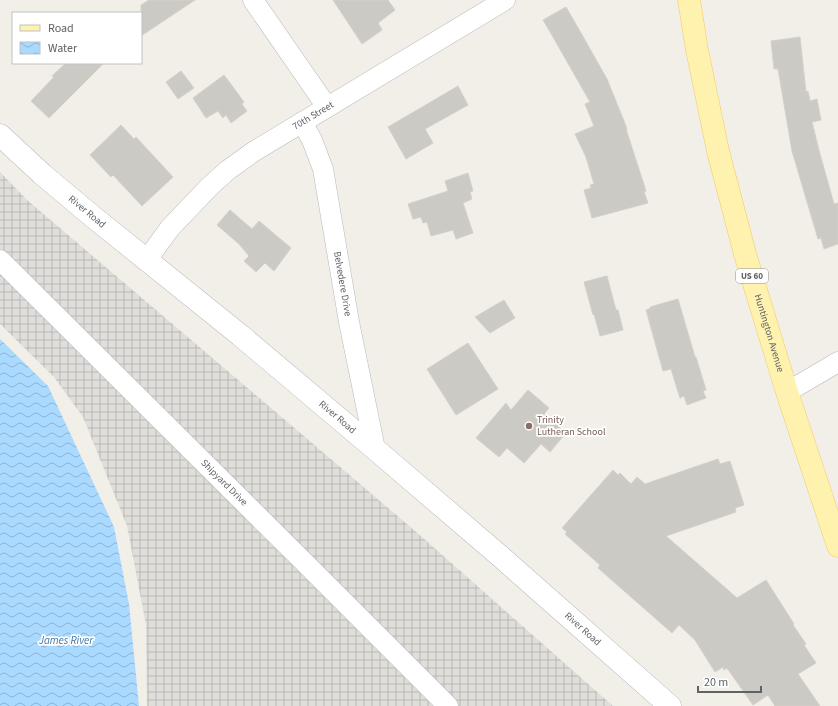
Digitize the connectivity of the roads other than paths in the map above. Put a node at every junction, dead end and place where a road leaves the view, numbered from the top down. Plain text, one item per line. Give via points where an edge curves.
1 (253, 0) edge
2 (505, 0) edge
3 (689, 0) edge
4 (327, 107) junction
5 (302, 122) junction
6 (0, 136) edge
7 (0, 260) edge
8 (146, 260) junction
9 (838, 362) edge
10 (787, 392) junction
11 (376, 449) junction
12 (838, 546) edge
13 (448, 706) edge
14 (670, 706) edge

1 - 4 street
2 - 4 street, 70th Street
3 - 10 main road, Huntington Avenue / US 60 via 718,151 745,254
4 - 5 street, 70th Street
5 - 8 street, 70th Street via 228,170 170,228
5 - 11 street, Belvedere Drive via 323,169 349,322
6 - 8 street, River Road
7 - 13 street, Shipyard Drive
8 - 11 street, River Road
9 - 10 street
10 - 12 main road, Huntington Avenue / US 60
11 - 14 street, River Road

